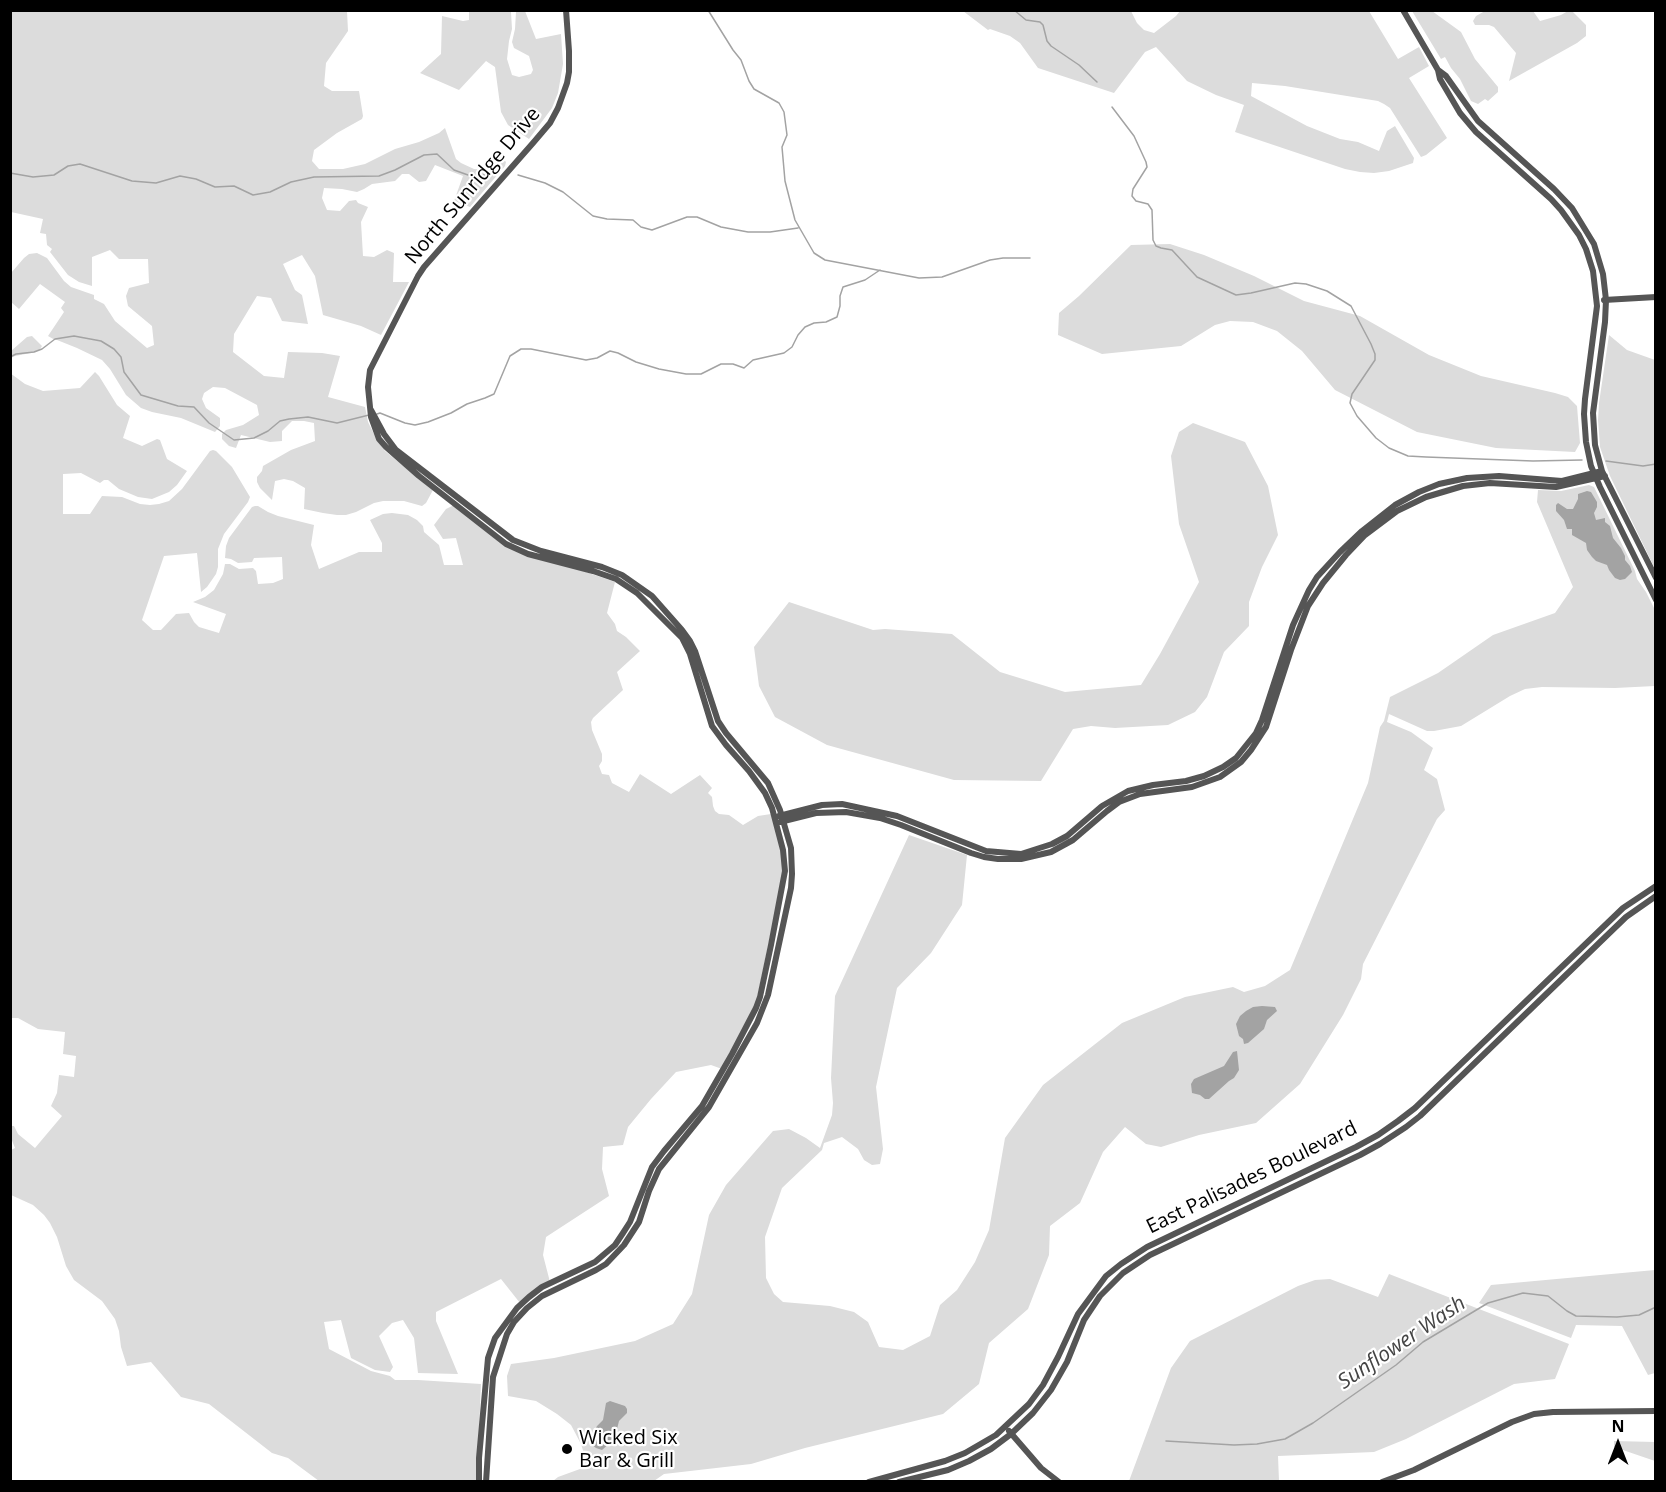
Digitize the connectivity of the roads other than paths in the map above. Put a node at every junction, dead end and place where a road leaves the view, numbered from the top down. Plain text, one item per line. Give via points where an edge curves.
1 (566, 10) edge
2 (1403, 10) edge
3 (1438, 70) junction
4 (1540, 190) junction
5 (1572, 208) junction
6 (1656, 297) edge
7 (1597, 300) junction
8 (1606, 300) junction
9 (1604, 473) junction
10 (1595, 476) junction
11 (1656, 579) edge
12 (1656, 600) edge
13 (779, 819) junction
14 (1656, 886) edge
15 (1656, 896) edge
16 (1656, 1411) edge
17 (487, 1416) junction
18 (1005, 1427) junction
19 (1011, 1434) junction
20 (479, 1482) edge
21 (486, 1482) edge
22 (869, 1482) edge
23 (899, 1482) edge
24 (1059, 1482) edge
25 (1383, 1482) edge

1 - 13 street, North Sunridge Drive via 569,72 558,108 533,144 418,276 370,370 371,417 386,447 506,544 610,577 648,602 682,638 712,726 765,793
2 - 3 street
3 - 4 street via 1471,127
3 - 5 street via 1478,121
4 - 5 street via 1549,190
4 - 7 street via 1562,210 1579,235 1593,271
5 - 8 street via 1599,259
6 - 8 street
7 - 8 street
7 - 10 street via 1584,414
8 - 9 street via 1593,413 1595,445
9 - 10 street
9 - 11 street
10 - 12 street
10 - 13 street via 1562,481 1499,476 1467,478 1429,488 1395,505 1344,548 1309,590 1293,625 1262,720 1236,758 1204,776 1128,791 1052,844 1021,854 986,851 897,816 842,804 822,805
13 - 17 street, North Sunridge Drive via 784,882 760,997 748,1025 702,1106 652,1167 630,1222 615,1245 595,1262 542,1287 517,1308 500,1330 488,1358
14 - 18 street, East Palisades Boulevard via 1623,908 1415,1108 1391,1126 1356,1147 1147,1247 1106,1276 1078,1314 1043,1385
15 - 19 street, East Palisades Boulevard via 1626,917 1406,1127 1360,1155 1150,1255 1123,1273 1100,1296 1084,1320 1051,1390
16 - 25 street via 1534,1414
17 - 20 street, North Sunridge Drive
17 - 21 street, North Sunridge Drive
18 - 19 street
18 - 22 street, East Palisades Boulevard via 965,1453
19 - 23 street, East Palisades Boulevard via 991,1449 948,1470
19 - 24 street

